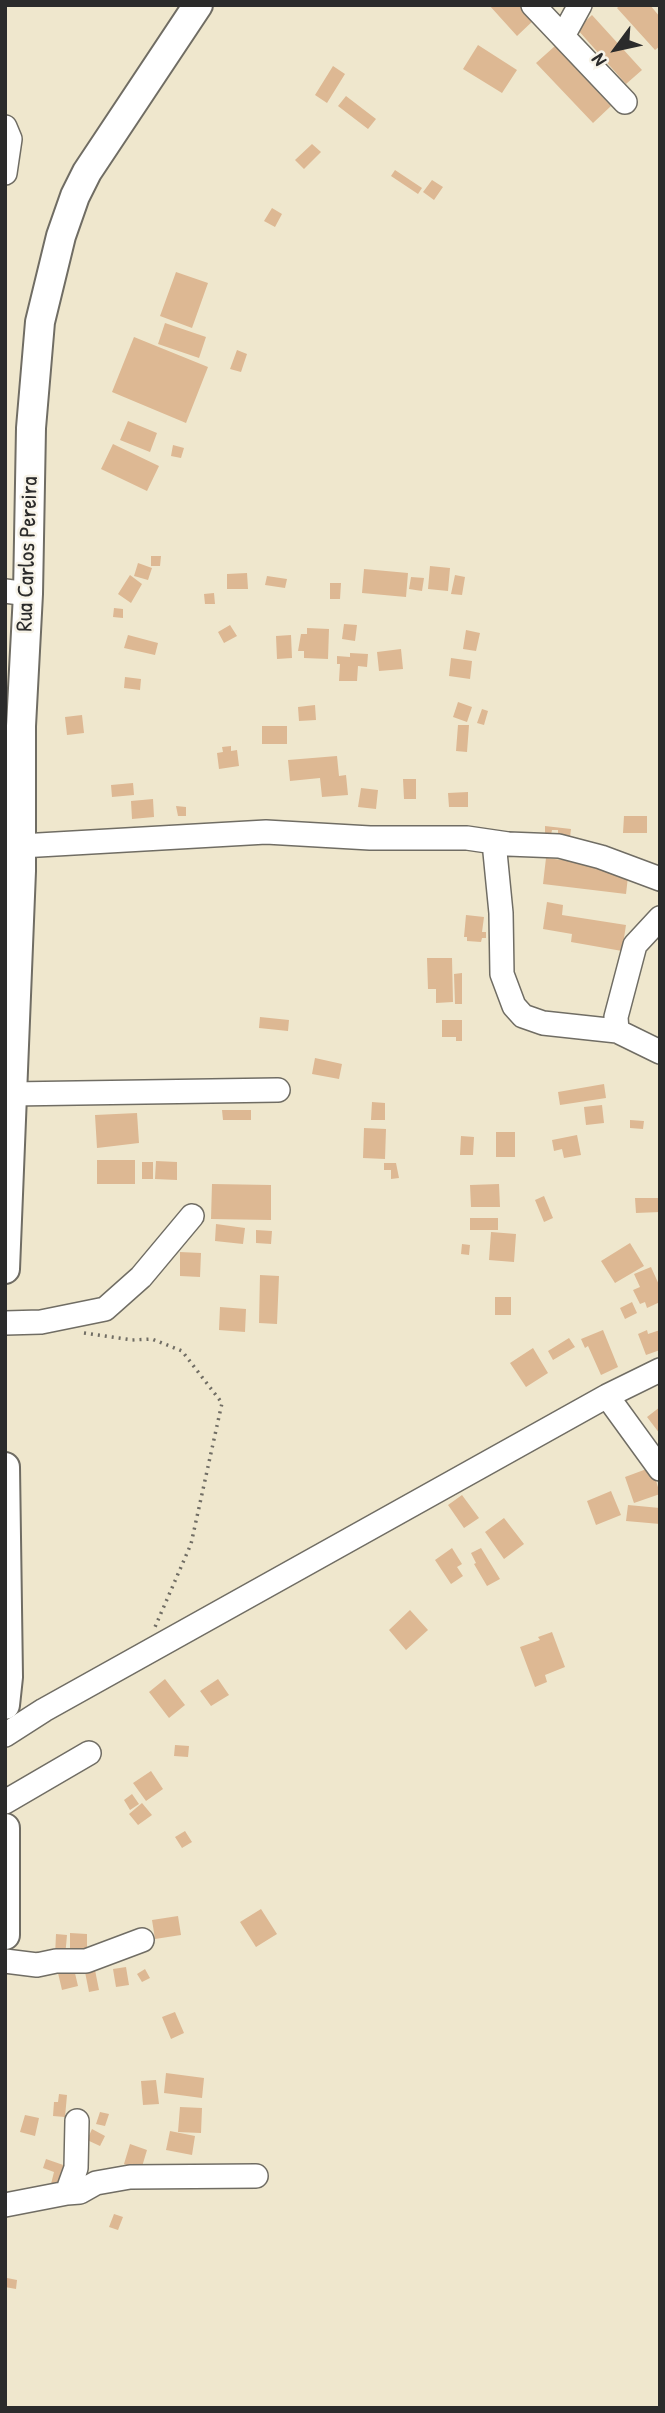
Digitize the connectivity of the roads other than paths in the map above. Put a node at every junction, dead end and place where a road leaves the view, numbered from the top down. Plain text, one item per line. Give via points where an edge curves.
1 (198, 5) edge
2 (533, 5) edge
3 (580, 5) edge
4 (562, 36) junction
5 (625, 102) dead end
6 (5, 127) edge
7 (5, 173) edge
8 (17, 592) edge
9 (494, 842) junction
10 (21, 846) junction
11 (660, 879) edge
12 (660, 918) edge
13 (617, 1031) junction
14 (660, 1052) edge
15 (278, 1090) dead end
16 (12, 1094) junction
17 (192, 1216) dead end
18 (5, 1269) edge
19 (5, 1323) edge
20 (660, 1370) edge
21 (607, 1396) junction
22 (5, 1467) edge
23 (660, 1469) edge
24 (7, 1680) edge
25 (5, 1705) edge
26 (5, 1735) edge
27 (89, 1753) dead end
28 (5, 1802) edge
29 (5, 1828) edge
30 (6, 1866) edge
31 (6, 1923) edge
32 (5, 1935) edge
33 (142, 1940) dead end
34 (5, 1961) edge
35 (77, 2121) dead end
36 (256, 2176) dead end
37 (67, 2193) junction
38 (5, 2205) edge

1 - 8 main road, Rua Carlos Pereira via 87,172 61,236 39,335
2 - 4 street
3 - 4 street
4 - 5 street
6 - 7 street via 10,139
8 - 10 main road, Rua Carlos Pereira
9 - 10 street via 267,832
9 - 11 street via 559,846
9 - 13 street via 502,974 514,1006 523,1016 543,1023
10 - 16 main road, Rua Carlos Pereira
12 - 13 street via 635,945 616,1017
13 - 14 street
15 - 16 street
16 - 18 main road, Rua Carlos Pereira
17 - 19 street via 141,1278 105,1309 41,1322
20 - 21 street
21 - 23 street
21 - 26 street
22 - 24 main road
24 - 25 main road
27 - 28 street
29 - 30 main road
30 - 31 main road
31 - 32 main road
33 - 34 street via 86,1961 37,1965
35 - 37 street via 76,2168
36 - 37 street via 130,2177
37 - 38 street

